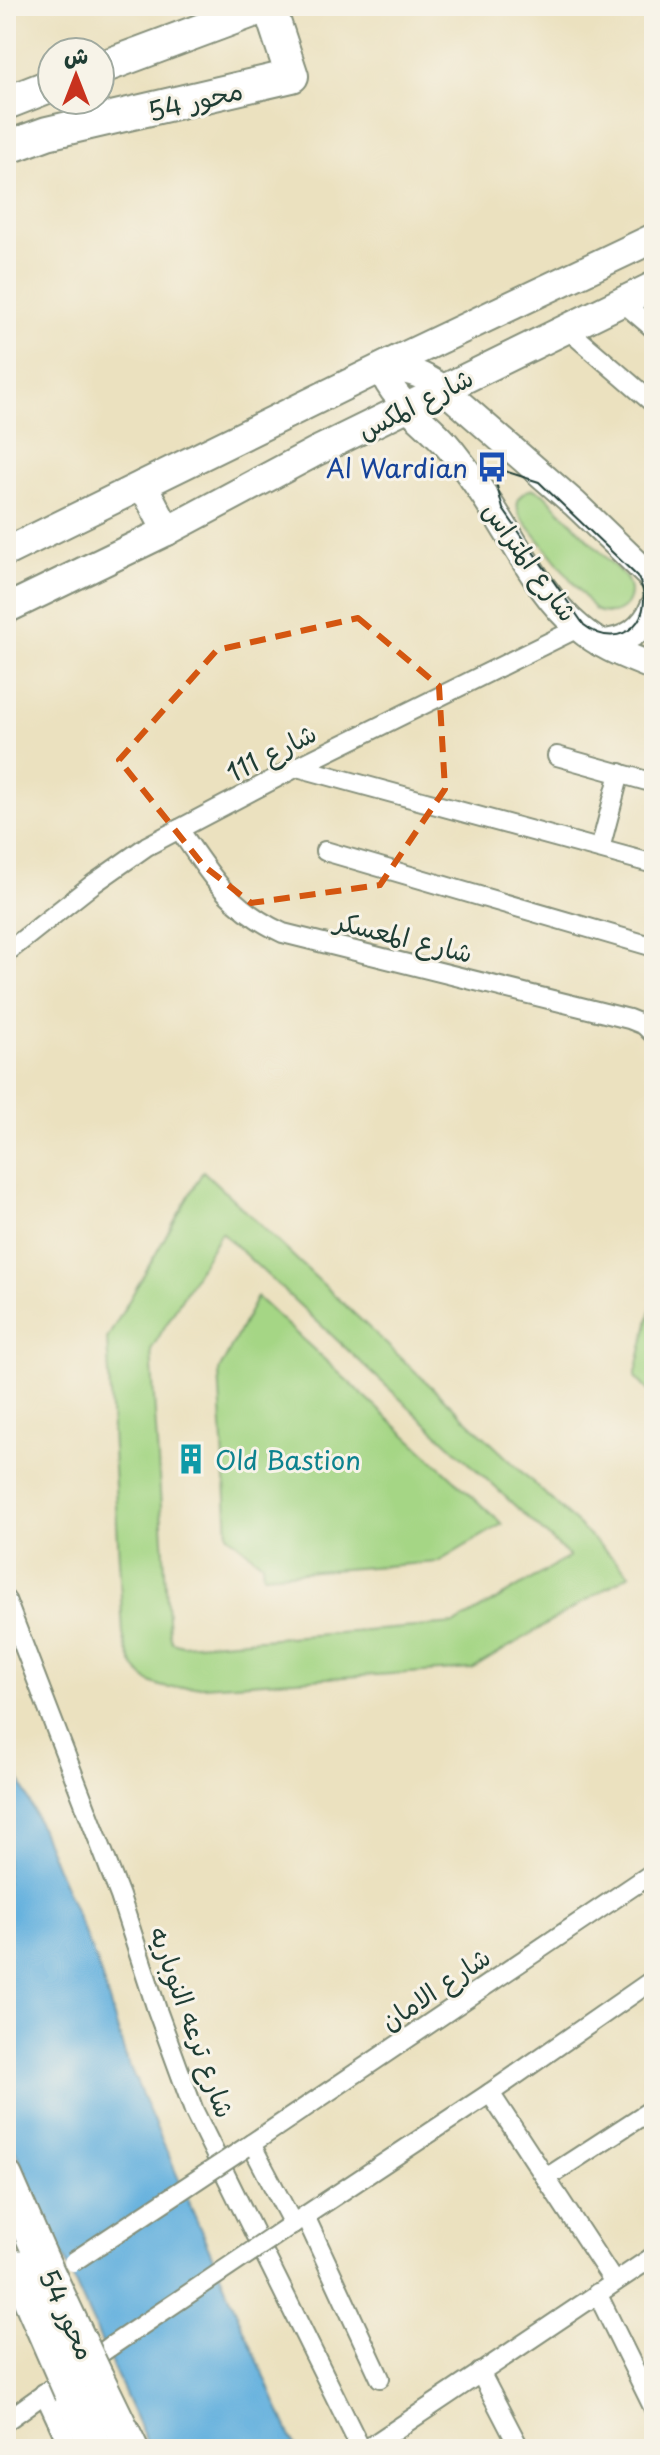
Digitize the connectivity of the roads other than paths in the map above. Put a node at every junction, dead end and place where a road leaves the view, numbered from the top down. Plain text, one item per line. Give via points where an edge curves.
1 (267, 6) edge
2 (116, 62) edge
3 (36, 91) edge
4 (6, 103) edge
5 (6, 148) edge
6 (654, 238) edge
7 (654, 286) edge
8 (621, 301) junction
9 (566, 328) junction
10 (654, 329) edge
11 (381, 368) junction
12 (442, 388) junction
13 (654, 404) edge
14 (407, 408) junction
15 (143, 485) junction
16 (167, 531) junction
17 (6, 552) edge
18 (654, 580) edge
19 (654, 606) edge
20 (6, 609) edge
21 (589, 635) junction
22 (654, 667) edge
23 (557, 756) dead end
24 (297, 767) junction
25 (620, 773) junction
26 (654, 783) edge
27 (179, 829) junction
28 (600, 849) junction
29 (325, 851) dead end
30 (654, 864) edge
31 (654, 947) edge
32 (6, 953) edge
33 (654, 1035) edge
34 (6, 1600) edge
35 (654, 1872) edge
36 (654, 1979) edge
37 (490, 2093) junction
38 (654, 2108) edge
39 (248, 2146) junction
40 (6, 2177) edge
41 (546, 2178) junction
42 (294, 2223) junction
43 (20, 2256) edge
44 (654, 2256) edge
45 (614, 2282) junction
46 (597, 2293) junction
47 (6, 2305) edge
48 (480, 2372) junction
49 (380, 2378) dead end
50 (71, 2388) junction
51 (654, 2409) edge
52 (6, 2421) edge
53 (70, 2449) edge
54 (97, 2449) edge
55 (132, 2449) edge
56 (361, 2449) edge
57 (367, 2449) edge
58 (520, 2449) edge

1 - 2 highway
1 - 5 highway, محور 54 via 292,76 47,133
3 - 4 highway
6 - 11 main road, شارع المكس
7 - 8 main road, شارع المكس
8 - 9 main road, شارع المكس
8 - 10 street
9 - 12 main road, شارع المكس
9 - 13 street
11 - 12 street via 410,371
11 - 14 street, شارع المتراس
11 - 15 main road, شارع المكس
12 - 14 main road, شارع المكس
12 - 18 street
14 - 16 main road, شارع المكس
14 - 21 street, شارع المتراس via 451,450 547,593
15 - 16 main road
15 - 17 main road, شارع المكس
16 - 20 main road, شارع المكس
19 - 21 street via 635,632 618,641
21 - 22 street, شارع المتراس
21 - 24 street, شارع 111
23 - 25 street
24 - 27 street, شارع 111
24 - 28 street
25 - 26 street
25 - 28 street
27 - 32 street, شارع 111 via 111,871
27 - 33 street, شارع المعسكر via 230,899 283,933 629,1019
28 - 30 street
29 - 31 street
34 - 56 street, شارع ترعه النوباريه via 120,1896 194,2111
35 - 39 street, شارع الامان
36 - 37 street
37 - 41 street
37 - 42 street
38 - 41 street
39 - 42 street
39 - 47 street, شارع الامان, bridge
40 - 43 highway, محور 54
41 - 45 street
42 - 49 street
42 - 50 street, bridge via 111,2346
43 - 50 highway, محور 54, bridge
44 - 45 street
45 - 46 street
46 - 48 street
46 - 51 street
48 - 57 street
48 - 58 street
50 - 52 street
50 - 53 street
50 - 54 highway, محور 54
50 - 55 highway, محور 54

